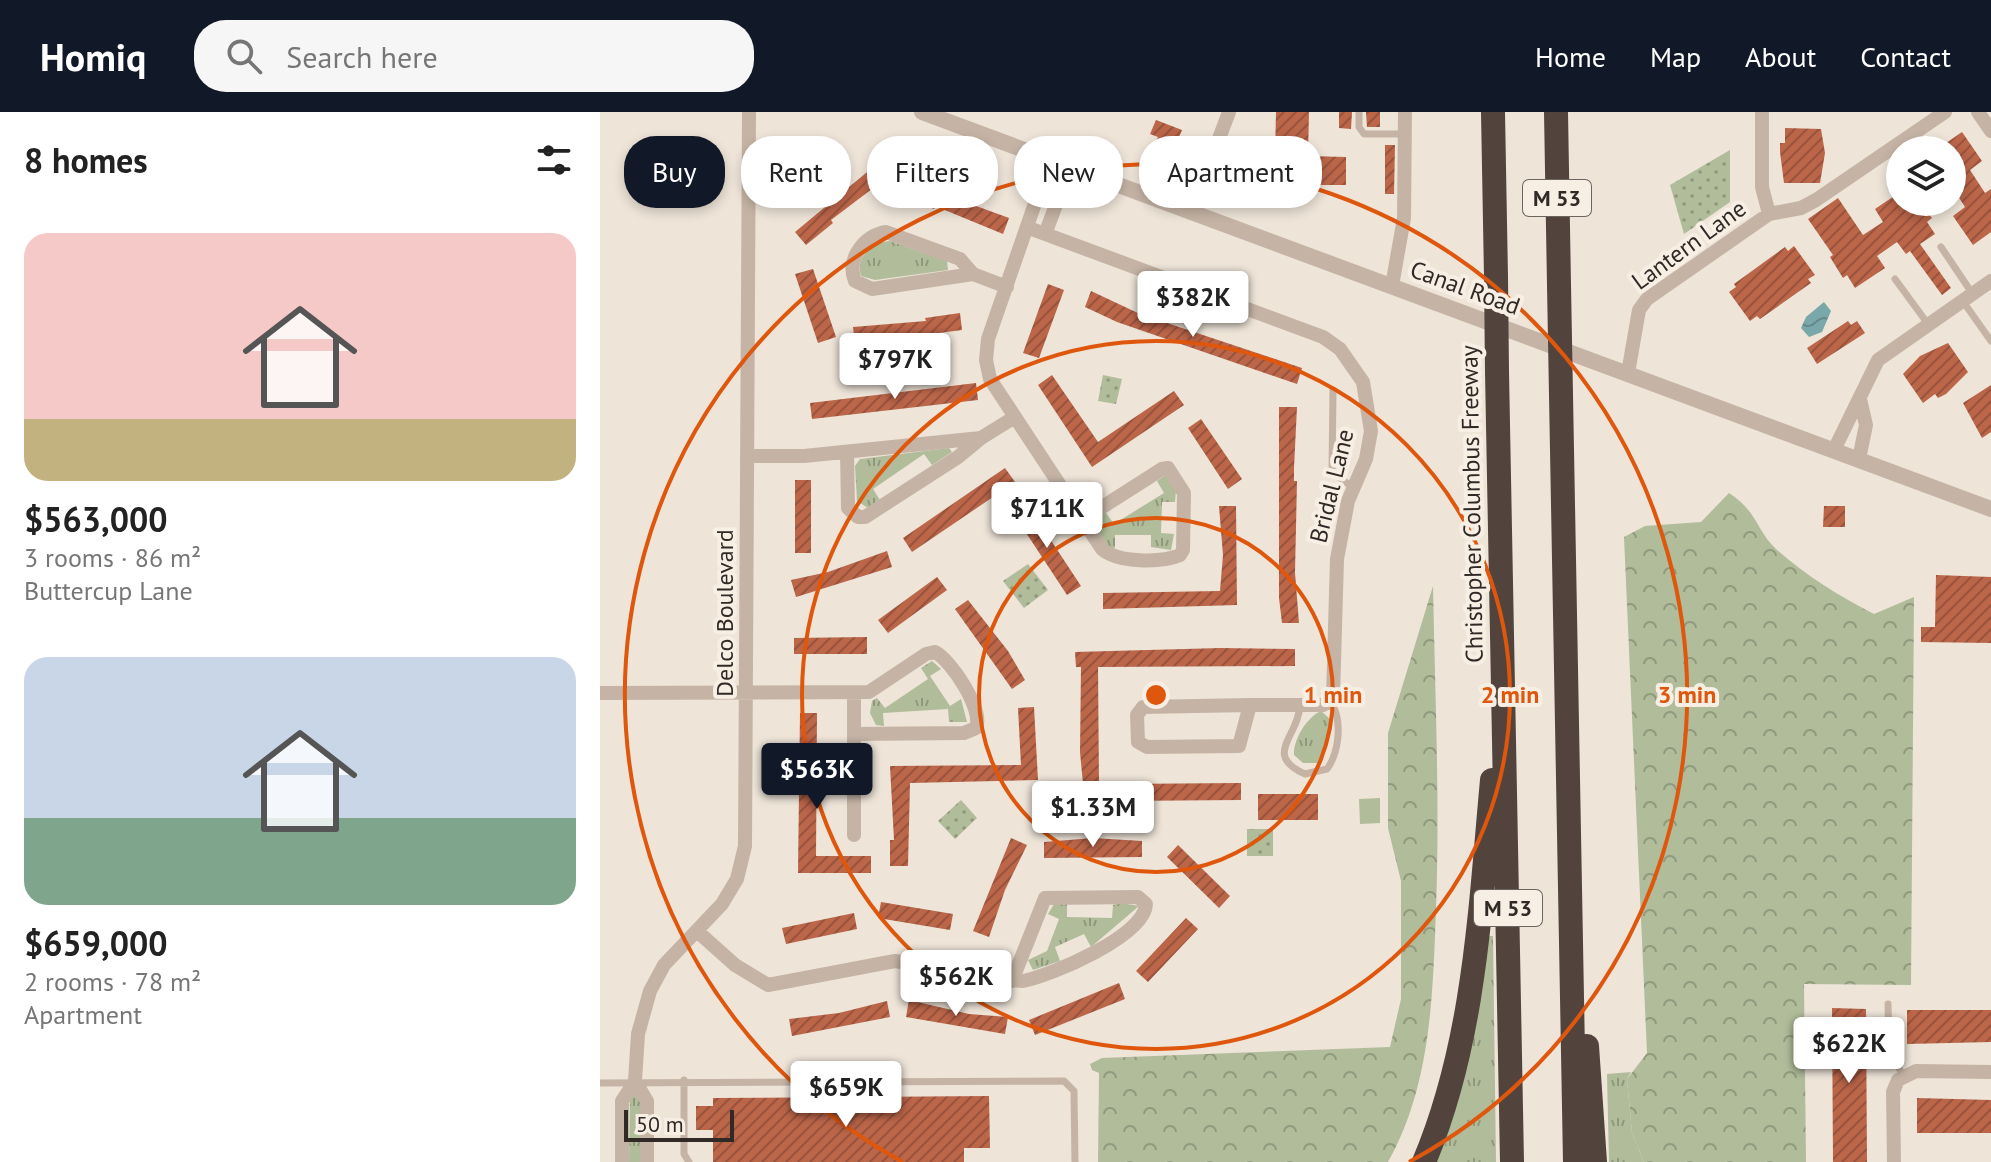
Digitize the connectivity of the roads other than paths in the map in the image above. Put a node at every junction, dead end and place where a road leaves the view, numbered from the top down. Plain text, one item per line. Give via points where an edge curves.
1 (749, 112) edge
2 (922, 112) edge
3 (1229, 112) edge
4 (1359, 112) edge
5 (1405, 112) edge
6 (1493, 112) edge
7 (1556, 112) edge
8 (1762, 112) edge
9 (1945, 112) edge
10 (1978, 112) edge
11 (1991, 131) edge
12 (1404, 134) junction
13 (1014, 146) edge
14 (1123, 188) edge
15 (1032, 208) edge
16 (1055, 208) edge
17 (1191, 213) junction
18 (1769, 214) junction
19 (1029, 228) junction
20 (1045, 234) junction
21 (1941, 247) dead end
22 (973, 274) junction
23 (1895, 279) dead end
24 (1991, 281) edge
25 (1392, 286) junction
26 (1007, 287) junction
27 (1967, 297) junction
28 (1928, 324) junction
29 (1991, 341) edge
30 (1628, 373) junction
31 (1333, 390) dead end
32 (1860, 399) junction
33 (1015, 417) junction
34 (981, 438) junction
35 (952, 441) junction
36 (1834, 450) junction
37 (847, 452) junction
38 (748, 456) junction
39 (958, 457) junction
40 (1859, 459) junction
41 (1352, 487) junction
42 (1991, 509) edge
43 (1082, 520) junction
44 (1503, 654) junction
45 (1336, 690) junction
46 (747, 692) junction
47 (600, 693) edge
48 (854, 693) junction
49 (1250, 705) junction
50 (1300, 705) junction
51 (1323, 705) junction
52 (1565, 709) junction
53 (1338, 718) junction
54 (854, 734) junction
55 (854, 835) dead end
56 (698, 932) junction
57 (1012, 981) junction
58 (1888, 1004) dead end
59 (1991, 1072) edge
60 (1903, 1076) junction
61 (684, 1080) junction
62 (635, 1081) junction
63 (600, 1083) edge
64 (622, 1162) edge
65 (647, 1162) edge
66 (689, 1162) edge
67 (1075, 1162) edge
68 (1424, 1162) edge
69 (1512, 1162) edge
70 (1575, 1162) edge
71 (1595, 1162) edge
72 (1894, 1162) edge

1 - 38 street, Delco Boulevard
2 - 13 street, Canal Road
3 - 17 street
4 - 12 lane via 1364,134
5 - 12 street
6 - 44 highway, Christopher Columbus Freeway / M 53, bridge
7 - 52 highway, M 53, bridge
8 - 18 street via 1762,187
9 - 18 street, Lantern Lane via 1816,200
10 - 11 street
12 - 25 street via 1404,218
14 - 17 street, Canal Road
15 - 19 street
16 - 20 street
17 - 25 street, Canal Road
18 - 30 street, Lantern Lane via 1641,304
19 - 20 street, Bridal Lane
19 - 26 street
20 - 41 street, Bridal Lane via 1333,343 1363,382 1369,407 1370,445
21 - 27 lane
22 - 22 street via 960,259 886,232 858,251 851,268 855,281 872,289
22 - 26 street
23 - 28 lane
24 - 27 street
25 - 30 street, Canal Road
26 - 33 street via 986,360 990,379
27 - 28 street
27 - 29 lane
28 - 32 street via 1878,360
30 - 36 street, Canal Road
31 - 41 lane via 1332,472
32 - 36 street
32 - 40 street via 1866,425
33 - 34 street
33 - 43 street
34 - 35 street
34 - 39 street
35 - 37 street
35 - 39 lane via 960,447
36 - 40 street, Canal Road
37 - 38 street
37 - 39 street via 848,508 858,517 871,515
38 - 46 street, Delco Boulevard
40 - 42 street, Canal Road
41 - 45 street, Bridal Lane via 1337,559
43 - 43 street via 1102,549 1115,557 1169,558 1183,550 1184,493 1168,468
44 - 68 highway via 1471,993 1446,1101
44 - 69 highway, Christopher Columbus Freeway / M 53
45 - 51 street
45 - 53 lane
46 - 47 street
46 - 48 street
46 - 56 street, Delco Boulevard via 741,865 722,904
48 - 54 street
48 - 54 street via 875,691 935,652 944,658 979,717 976,728 964,733
49 - 49 street via 1143,707 1137,715 1138,742 1147,747 1239,746
49 - 50 street
50 - 51 street
50 - 53 lane via 1283,756 1305,774 1319,773 1333,760
51 - 53 lane via 1334,708
52 - 70 highway, M 53
52 - 71 highway
54 - 55 street
56 - 57 street via 768,985 895,961
56 - 62 street, Delco Boulevard via 664,965 650,991 638,1034
57 - 57 street via 1028,980 1108,949 1145,913 1146,904 1138,897 1045,898
58 - 60 lane via 1889,1049
59 - 60 street via 1916,1071
60 - 72 street via 1893,1092
61 - 62 lane
61 - 66 lane via 684,1154
61 - 67 lane via 1064,1081 1074,1091
62 - 63 lane
62 - 64 street, Delco Boulevard via 622,1101
62 - 65 street, Delco Boulevard via 647,1101

